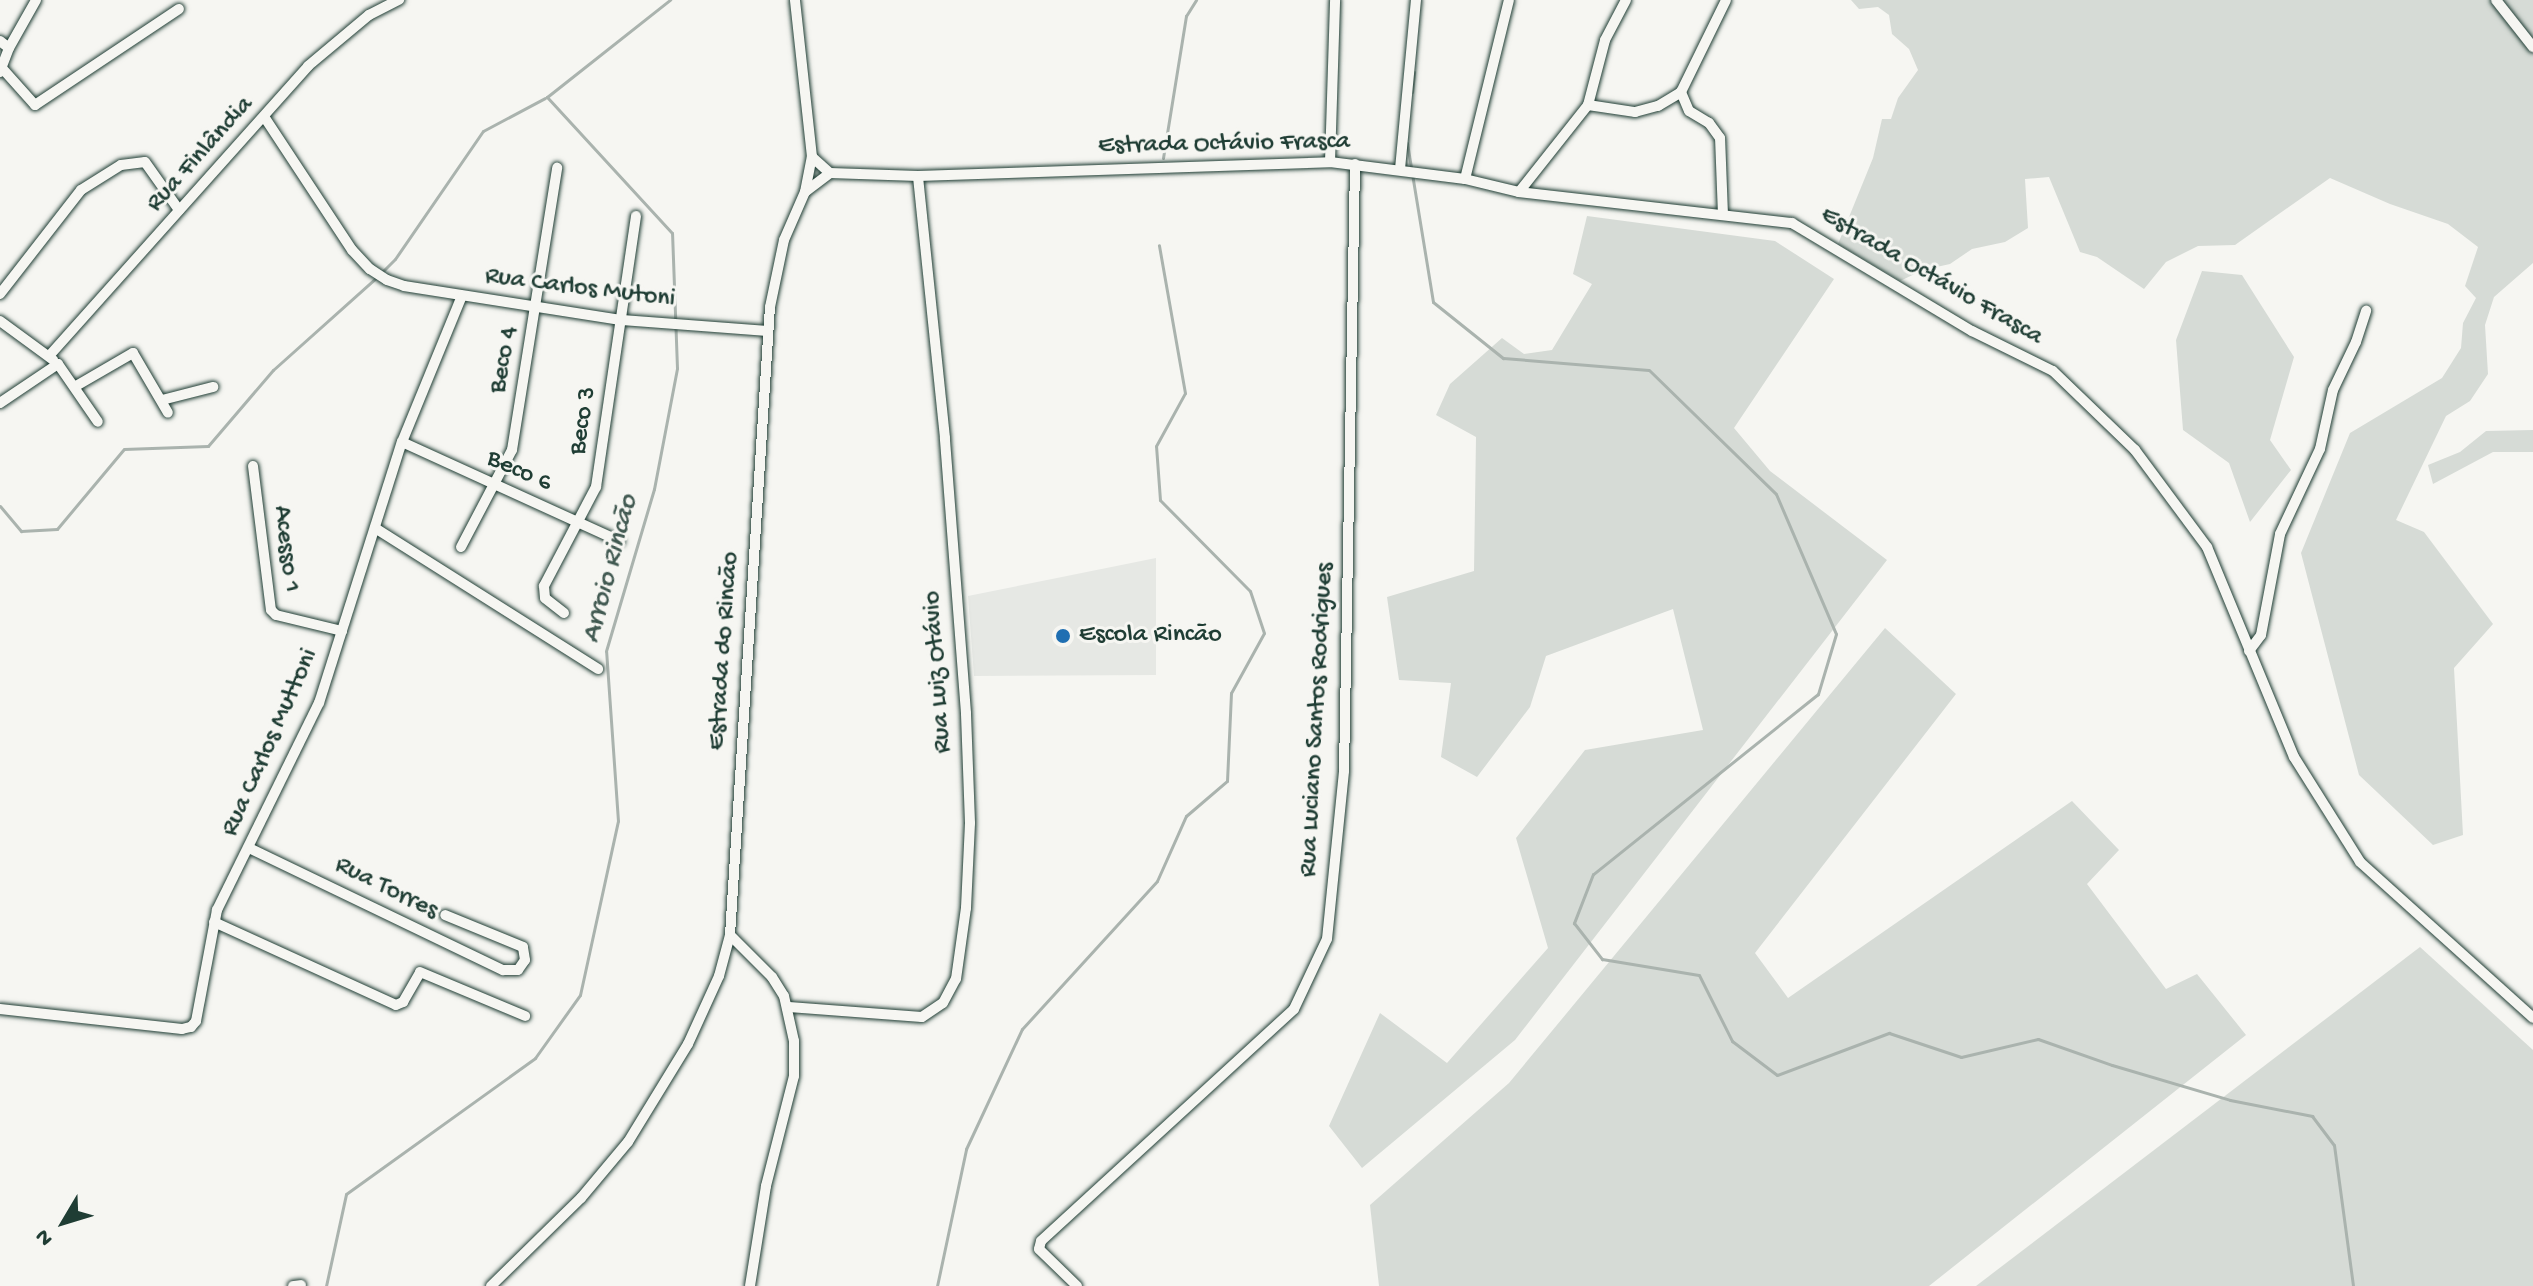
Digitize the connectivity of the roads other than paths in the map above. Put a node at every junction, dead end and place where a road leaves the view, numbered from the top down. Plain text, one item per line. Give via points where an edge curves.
1 (36, 0) edge
2 (399, 0) edge
3 (795, 0) edge
4 (1335, 0) edge
5 (1416, 0) edge
6 (1509, 0) edge
7 (1626, 0) edge
8 (1726, 0) edge
9 (2496, 0) edge
10 (179, 9) dead end
11 (5, 44) edge
12 (2533, 47) edge
13 (1, 70) edge
14 (1681, 92) junction
15 (1588, 105) junction
16 (265, 118) junction
17 (812, 157) junction
18 (1330, 162) junction
19 (1355, 164) junction
20 (557, 168) dead end
21 (1400, 169) junction
22 (830, 173) junction
23 (918, 176) junction
24 (1465, 179) junction
25 (805, 192) junction
26 (1519, 192) junction
27 (179, 210) junction
28 (1723, 215) junction
29 (636, 216) dead end
30 (0, 294) edge
31 (462, 296) junction
32 (536, 308) junction
33 (2366, 311) dead end
34 (622, 320) junction
35 (0, 321) edge
36 (768, 331) junction
37 (54, 360) junction
38 (76, 386) junction
39 (213, 387) dead end
40 (162, 400) junction
41 (0, 403) edge
42 (168, 413) dead end
43 (98, 422) dead end
44 (402, 442) junction
45 (253, 466) dead end
46 (493, 485) junction
47 (578, 523) junction
48 (375, 528) junction
49 (619, 541) dead end
50 (461, 547) dead end
51 (564, 613) dead end
52 (342, 631) junction
53 (2249, 651) junction
54 (598, 669) dead end
55 (249, 848) junction
56 (445, 915) dead end
57 (214, 922) junction
58 (730, 935) junction
59 (789, 1007) junction
60 (0, 1009) edge
61 (525, 1016) dead end
62 (2533, 1018) edge
63 (491, 1286) edge
64 (750, 1286) edge
65 (1077, 1286) edge

1 - 11 street
2 - 16 street, Rua Finlândia via 369,15 308,66
3 - 17 street, Estrada do Rincão
4 - 18 street
5 - 21 street
6 - 24 street
7 - 15 street via 1605,40
8 - 14 street
9 - 12 street
10 - 13 street via 35,105
11 - 13 street
14 - 15 street via 1635,112
14 - 28 street via 1689,111 1709,123 1720,138
15 - 26 street
16 - 27 street, Rua Finlândia
16 - 31 street, Rua Carlos Mutoni via 370,269 387,280
17 - 22 street
17 - 25 street, Estrada do Rincão
18 - 19 street, Estrada Octávio Frasca
18 - 23 street, Estrada Octávio Frasca
19 - 21 street, Estrada Octávio Frasca
19 - 65 street, Rua Luciano Santos Rodrigues via 1344,771 1327,939 1294,1009 1041,1241 1039,1249
20 - 32 street, Beco 4
21 - 24 street, Estrada Octávio Frasca
22 - 23 street, Estrada Octávio Frasca
22 - 25 street
23 - 59 street, Rua Luiz Otávio via 966,713 970,823 956,979 943,1003 922,1017
24 - 26 street, Estrada Octávio Frasca
25 - 36 street, Estrada do Rincão via 784,240
26 - 28 street, Estrada Octávio Frasca
27 - 30 street via 145,162 121,165 81,190
27 - 37 street, Rua Finlândia
28 - 53 street, Estrada Octávio Frasca via 1792,223 1972,331 2053,371 2135,450 2207,547
29 - 34 street, Beco 3
31 - 32 street, Rua Carlos Mutoni
31 - 44 street, Rua Carlos Muttoni
32 - 34 street, Rua Carlos Mutoni
32 - 46 street, Beco 4 via 512,450
33 - 53 street via 2333,390 2320,449 2280,534 2261,635
34 - 36 street, Rua Carlos Mutoni
34 - 47 street, Beco 3 via 596,487
35 - 37 street
36 - 58 street, Estrada do Rincão
37 - 38 street
37 - 41 street, Rua Finlândia
38 - 40 street via 133,353
38 - 43 street
39 - 40 street
40 - 42 street
44 - 46 street, Beco 6
44 - 48 street, Rua Carlos Muttoni
45 - 52 street, Acesso 1 via 271,610
46 - 47 street, Beco 6
46 - 50 street, Beco 4
47 - 49 street, Beco 6
47 - 51 street, Beco 3 via 543,592
48 - 52 street, Rua Carlos Muttoni
48 - 54 street
52 - 55 street, Rua Carlos Muttoni via 319,703
53 - 62 street, Estrada Octávio Frasca via 2294,757 2360,862
55 - 56 street, Rua Torres via 503,970 518,970 525,960 523,947
55 - 57 street, Rua Carlos Muttoni
57 - 60 street, Rua Carlos Muttoni via 191,1027
57 - 61 street via 396,1005 420,972
58 - 59 street via 772,977
58 - 63 street, Estrada do Rincão via 719,976 688,1044 628,1142 581,1198
59 - 64 street via 794,1076 766,1186

